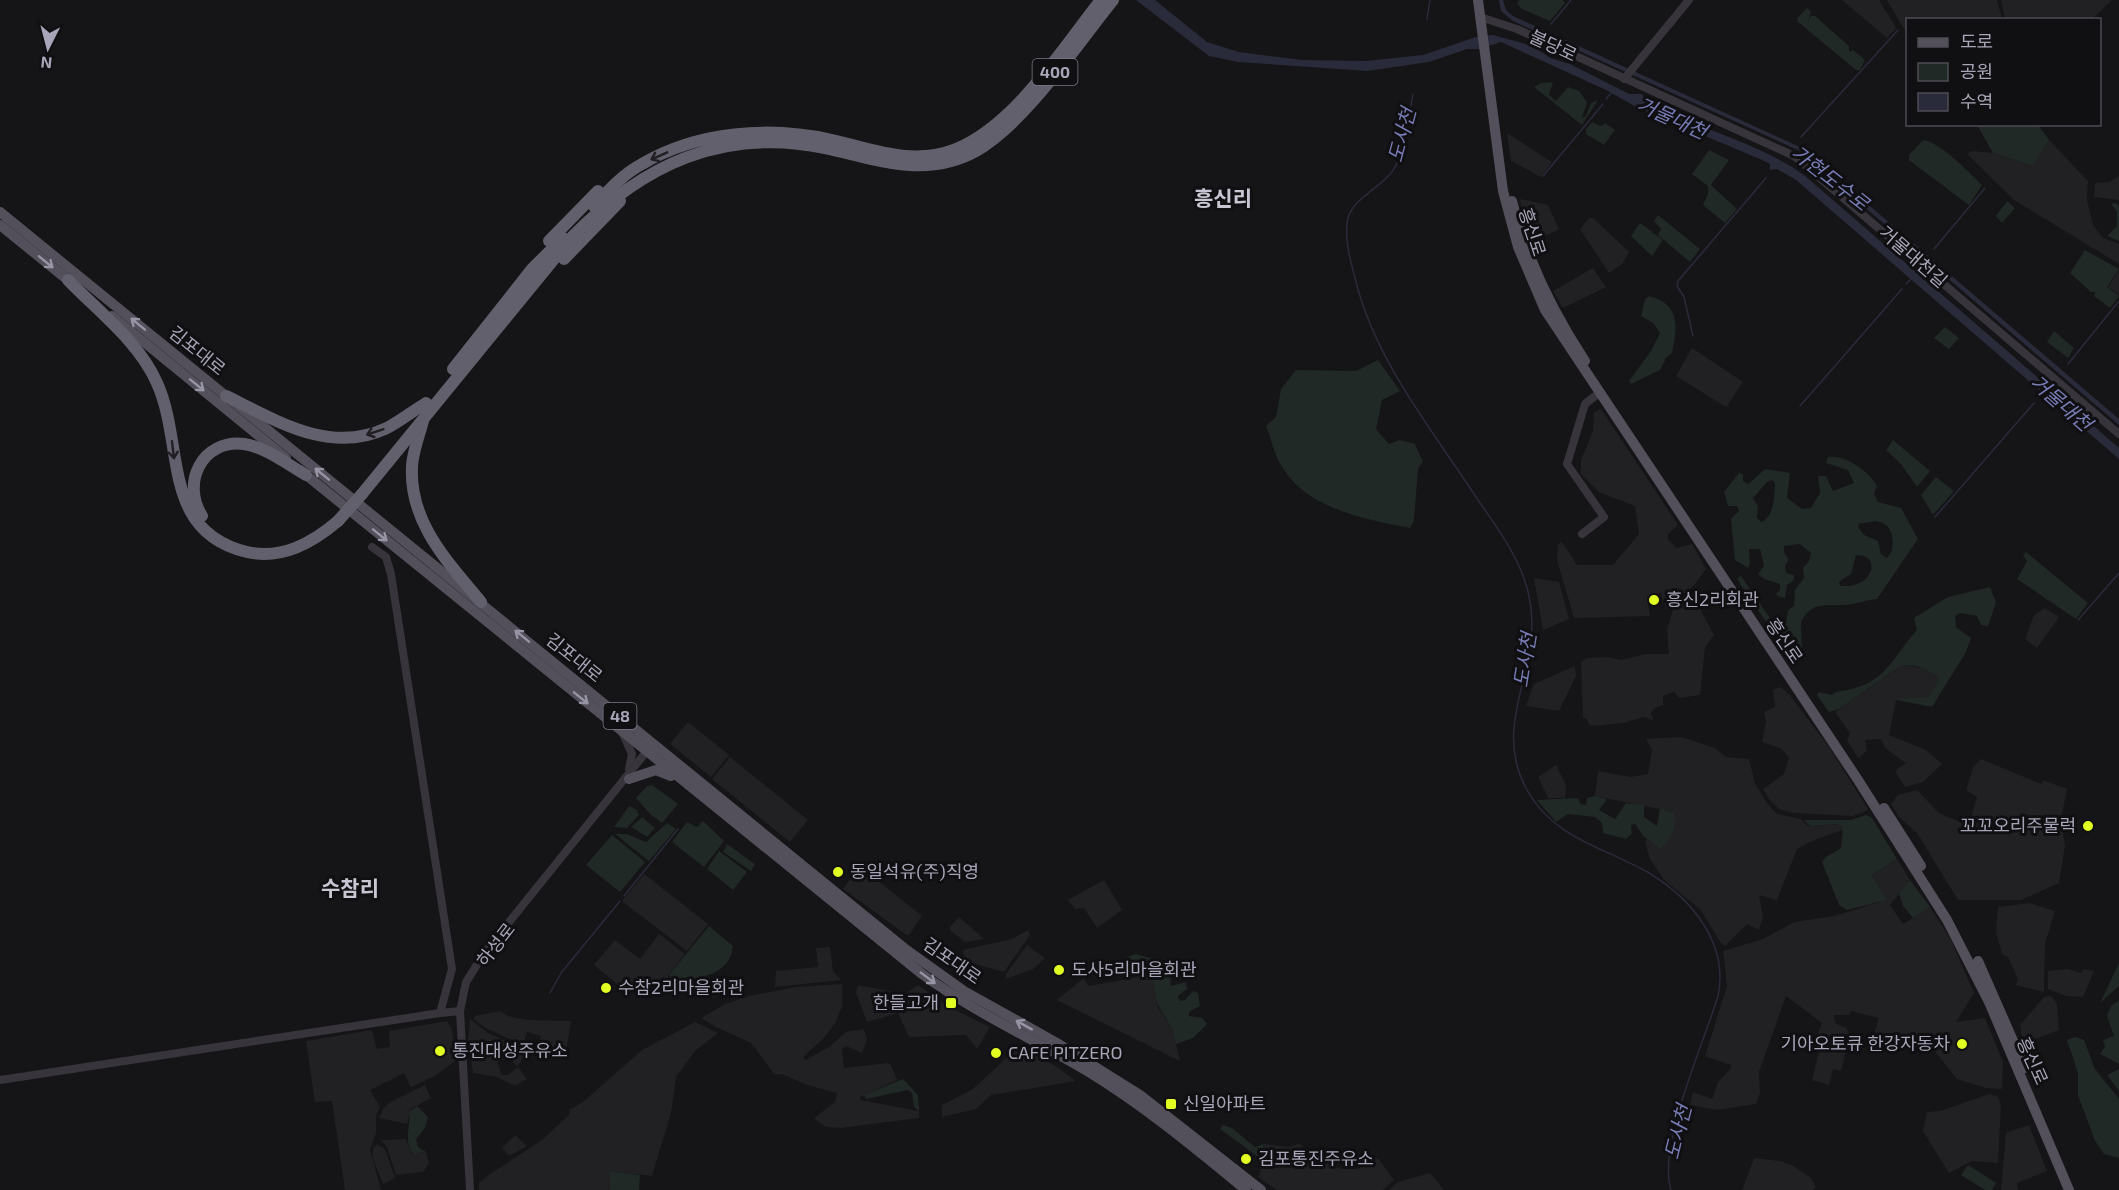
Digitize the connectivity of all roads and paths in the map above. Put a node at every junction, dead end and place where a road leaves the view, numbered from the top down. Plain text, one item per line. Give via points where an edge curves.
1 (1101, 0) edge
2 (1113, 0) edge
3 (1478, 0) edge
4 (1485, 0) edge
5 (1689, 0) edge
6 (1484, 23) junction
7 (1488, 53) junction
8 (1624, 79) junction
9 (0, 212) edge
10 (0, 225) edge
11 (535, 273) junction
12 (68, 280) junction
13 (1599, 393) junction
14 (226, 396) junction
15 (426, 409) junction
16 (2119, 434) edge
17 (306, 475) junction
18 (336, 519) junction
19 (1582, 534) dead end
20 (372, 547) dead end
21 (481, 602) junction
22 (621, 731) junction
23 (651, 749) junction
24 (628, 778) junction
25 (685, 783) junction
26 (460, 1011) junction
27 (440, 1013) junction
28 (0, 1080) edge
29 (472, 1190) edge
30 (1246, 1190) edge
31 (1261, 1190) edge
32 (2069, 1190) edge
33 (2075, 1190) edge

1 -> 11 highway, 400 via 1026,94 975,139 935,156 915,159 805,136 735,134 674,149 622,178
2 - 11 highway, 400 via 1017,118 993,140 952,161 923,166 883,163 823,147 781,142 730,144 688,155 627,190 592,217
3 - 6 main road, 흥신로
4 - 6 main road, 흥신로
5 - 8 street
6 - 7 main road, 흥신로
6 - 8 street, 불당로
7 - 13 main road, 흥신로 via 1503,191 1515,238 1549,319
7 - 33 main road, 흥신로 via 1510,192 1530,257 1552,309 1881,803 1968,943 2001,1009
8 - 16 street, 거물대천길 via 1794,156
14 -> 9 main road, 김포대로 / 48
10 -> 12 main road, 김포대로 / 48
11 - 15 highway
12 -> 17 main road, 김포대로 / 48
12 -> 18 highway via 130,342 153,375 168,417 179,485 185,502 204,530 234,548 265,554 296,548 316,538
13 - 19 street via 1585,404 1567,464 1604,517
13 - 32 main road, 흥신로 via 1947,920 1989,1002
15 -> 14 highway via 360,437 323,438 292,429
21 -> 14 main road, 김포대로 / 48
15 - 18 highway, bridge
15 - 21 highway via 412,467 417,510 431,538
17 - 18 highway via 255,447 224,445 209,453 197,469 194,498 203,518 223,536 264,548 302,539
17 -> 22 main road, 김포대로 / 48
20 - 27 street, 하성로 via 386,557 391,574 451,961 452,976
23 -> 21 main road, 김포대로 / 48
22 - 23 main road, 김포대로 / 48
22 - 24 street via 632,754
23 - 24 street, 하성로
23 - 25 main road, 김포대로 / 48
31 -> 23 main road, 김포대로 / 48 via 1140,1095 945,978
24 - 25 main road via 656,770
24 - 26 street, 하성로 via 477,963 464,988
24 - 29 street, 하성로 via 488,953 468,984 462,1021
25 -> 30 main road, 김포대로 / 48 via 948,993 1147,1110
26 - 27 street
26 - 29 street, 하성로
27 - 28 street

